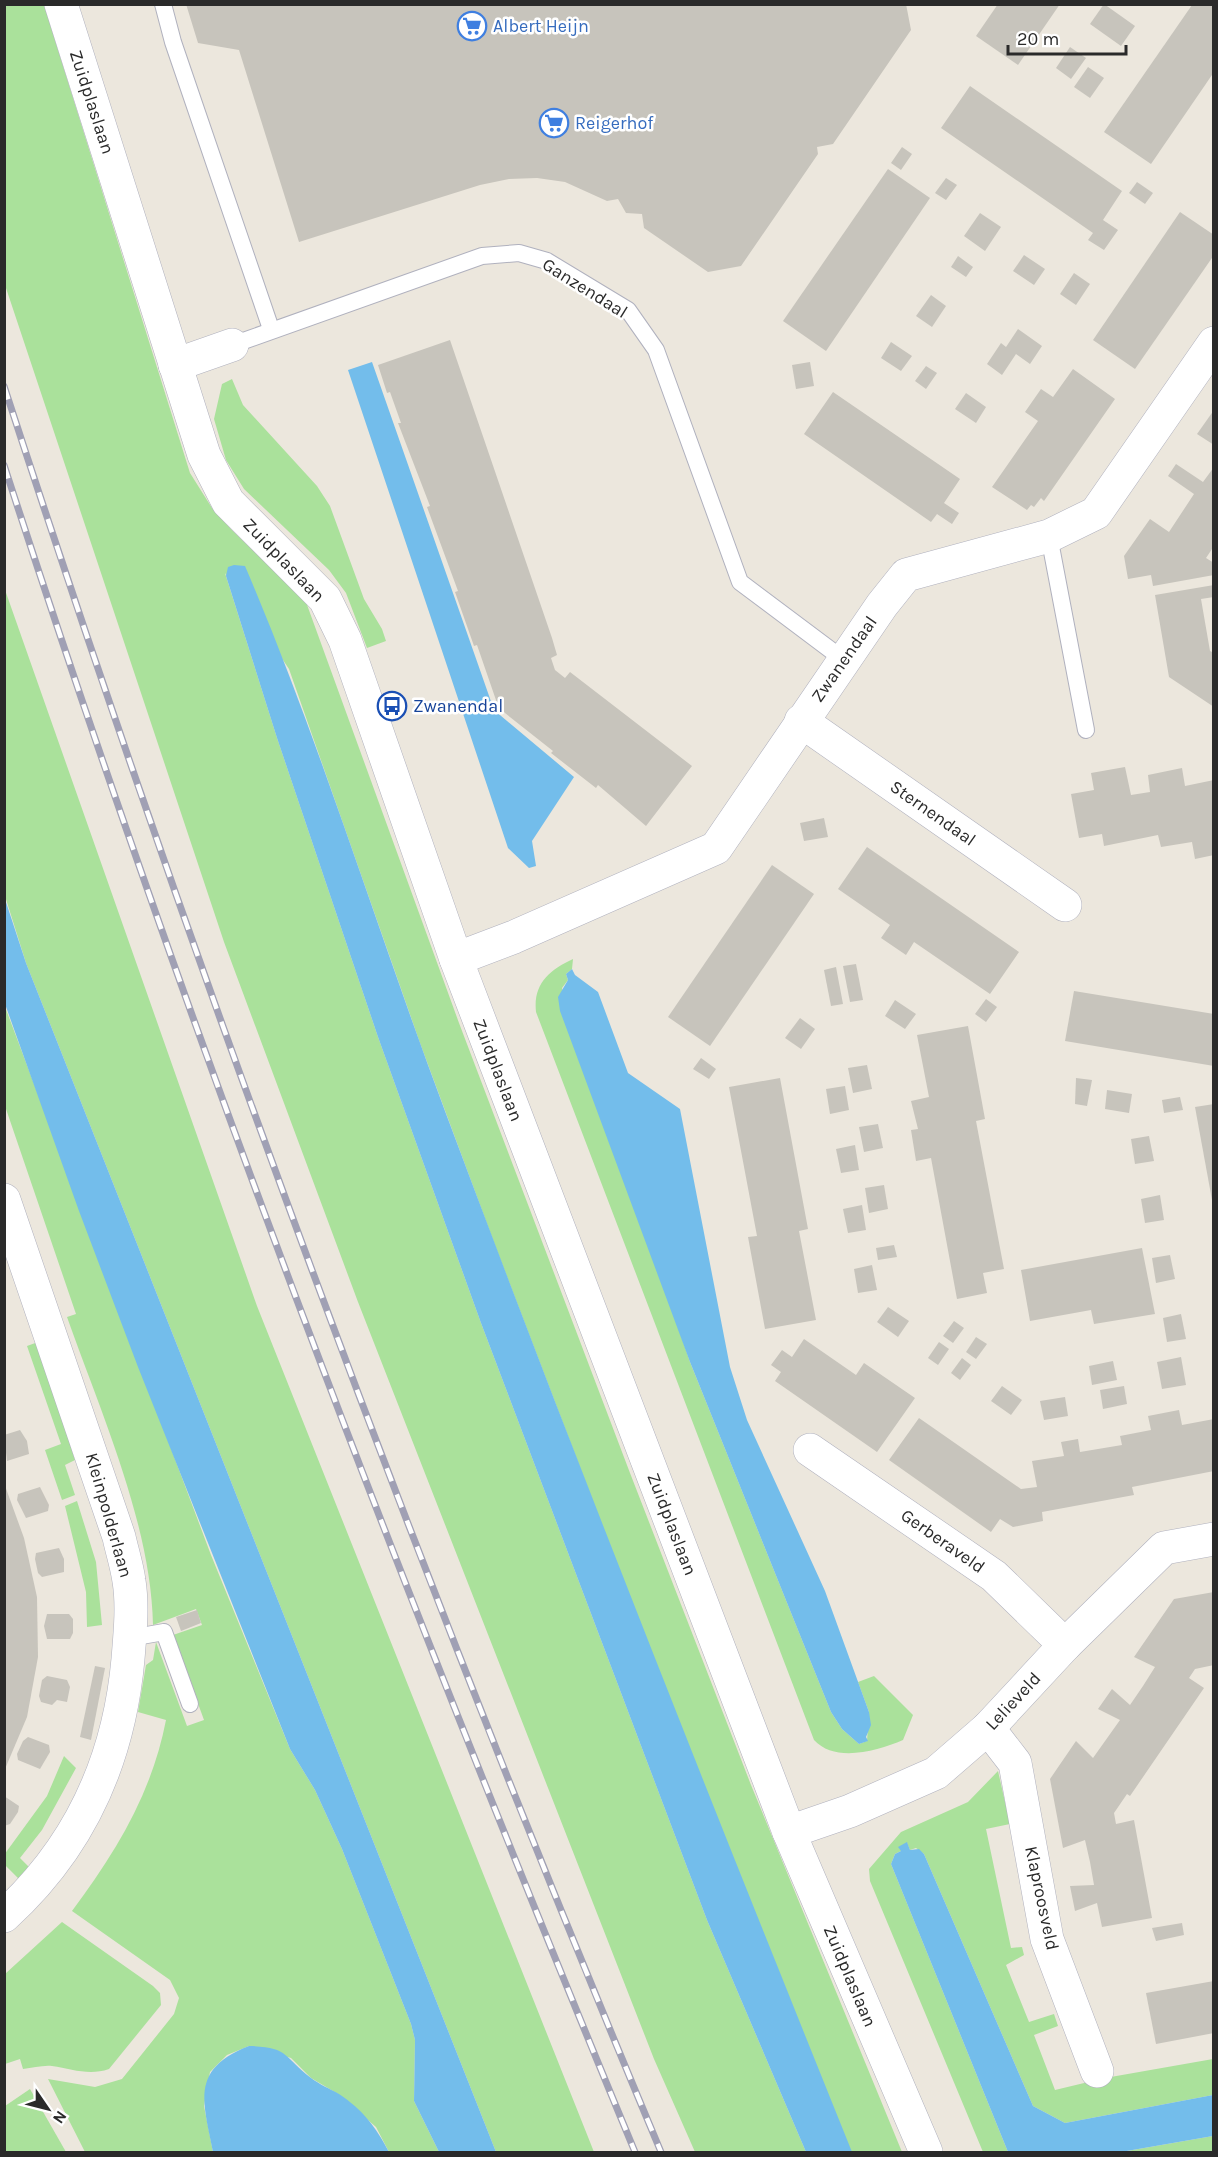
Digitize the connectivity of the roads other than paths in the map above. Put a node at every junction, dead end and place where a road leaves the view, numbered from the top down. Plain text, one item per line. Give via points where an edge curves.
1 (61, 4) edge
2 (163, 4) edge
3 (271, 329) junction
4 (1214, 343) edge
5 (232, 345) joint
6 (175, 365) junction
7 (1049, 536) junction
8 (844, 660) junction
9 (801, 721) junction
10 (1086, 730) dead end
11 (1065, 905) dead end
12 (456, 959) junction
13 (4, 1200) edge
14 (810, 1450) dead end
15 (1214, 1539) edge
16 (130, 1638) junction
17 (1065, 1645) junction
18 (190, 1704) dead end
19 (988, 1728) junction
20 (789, 1832) junction
21 (4, 1916) edge
22 (1097, 2071) dead end
23 (926, 2152) edge

1 - 6 street, Zuidplaslaan
2 - 3 lane
3 - 5 lane, Ganzendaal
3 - 8 lane, Ganzendaal via 482,256 519,253 547,261 628,310 656,350 740,582
4 - 7 street, Zwanendaal via 1096,513
5 - 6 street, Ganzendaal
6 - 12 street, Zuidplaslaan via 204,455 228,502 325,599 345,640
7 - 8 street, Zwanendaal via 906,575
7 - 10 lane
8 - 9 street, Zwanendaal
9 - 11 street, Sternendaal
9 - 12 street, Zwanendaal via 716,848
12 - 20 street, Zuidplaslaan
13 - 16 street, Kleinpolderlaan via 118,1537 129,1582
14 - 17 street, Gerberaveld via 994,1576
15 - 17 street, Lelieveld via 1164,1548
16 - 18 lane via 164,1632
16 - 21 street, Kleinpolderlaan via 125,1696 111,1753 93,1798 33,1890
17 - 19 street, Lelieveld
19 - 20 street, Lelieveld via 936,1773 850,1811
19 - 22 street, Klaproosveld via 1015,1762 1047,1939
20 - 23 street, Zuidplaslaan

